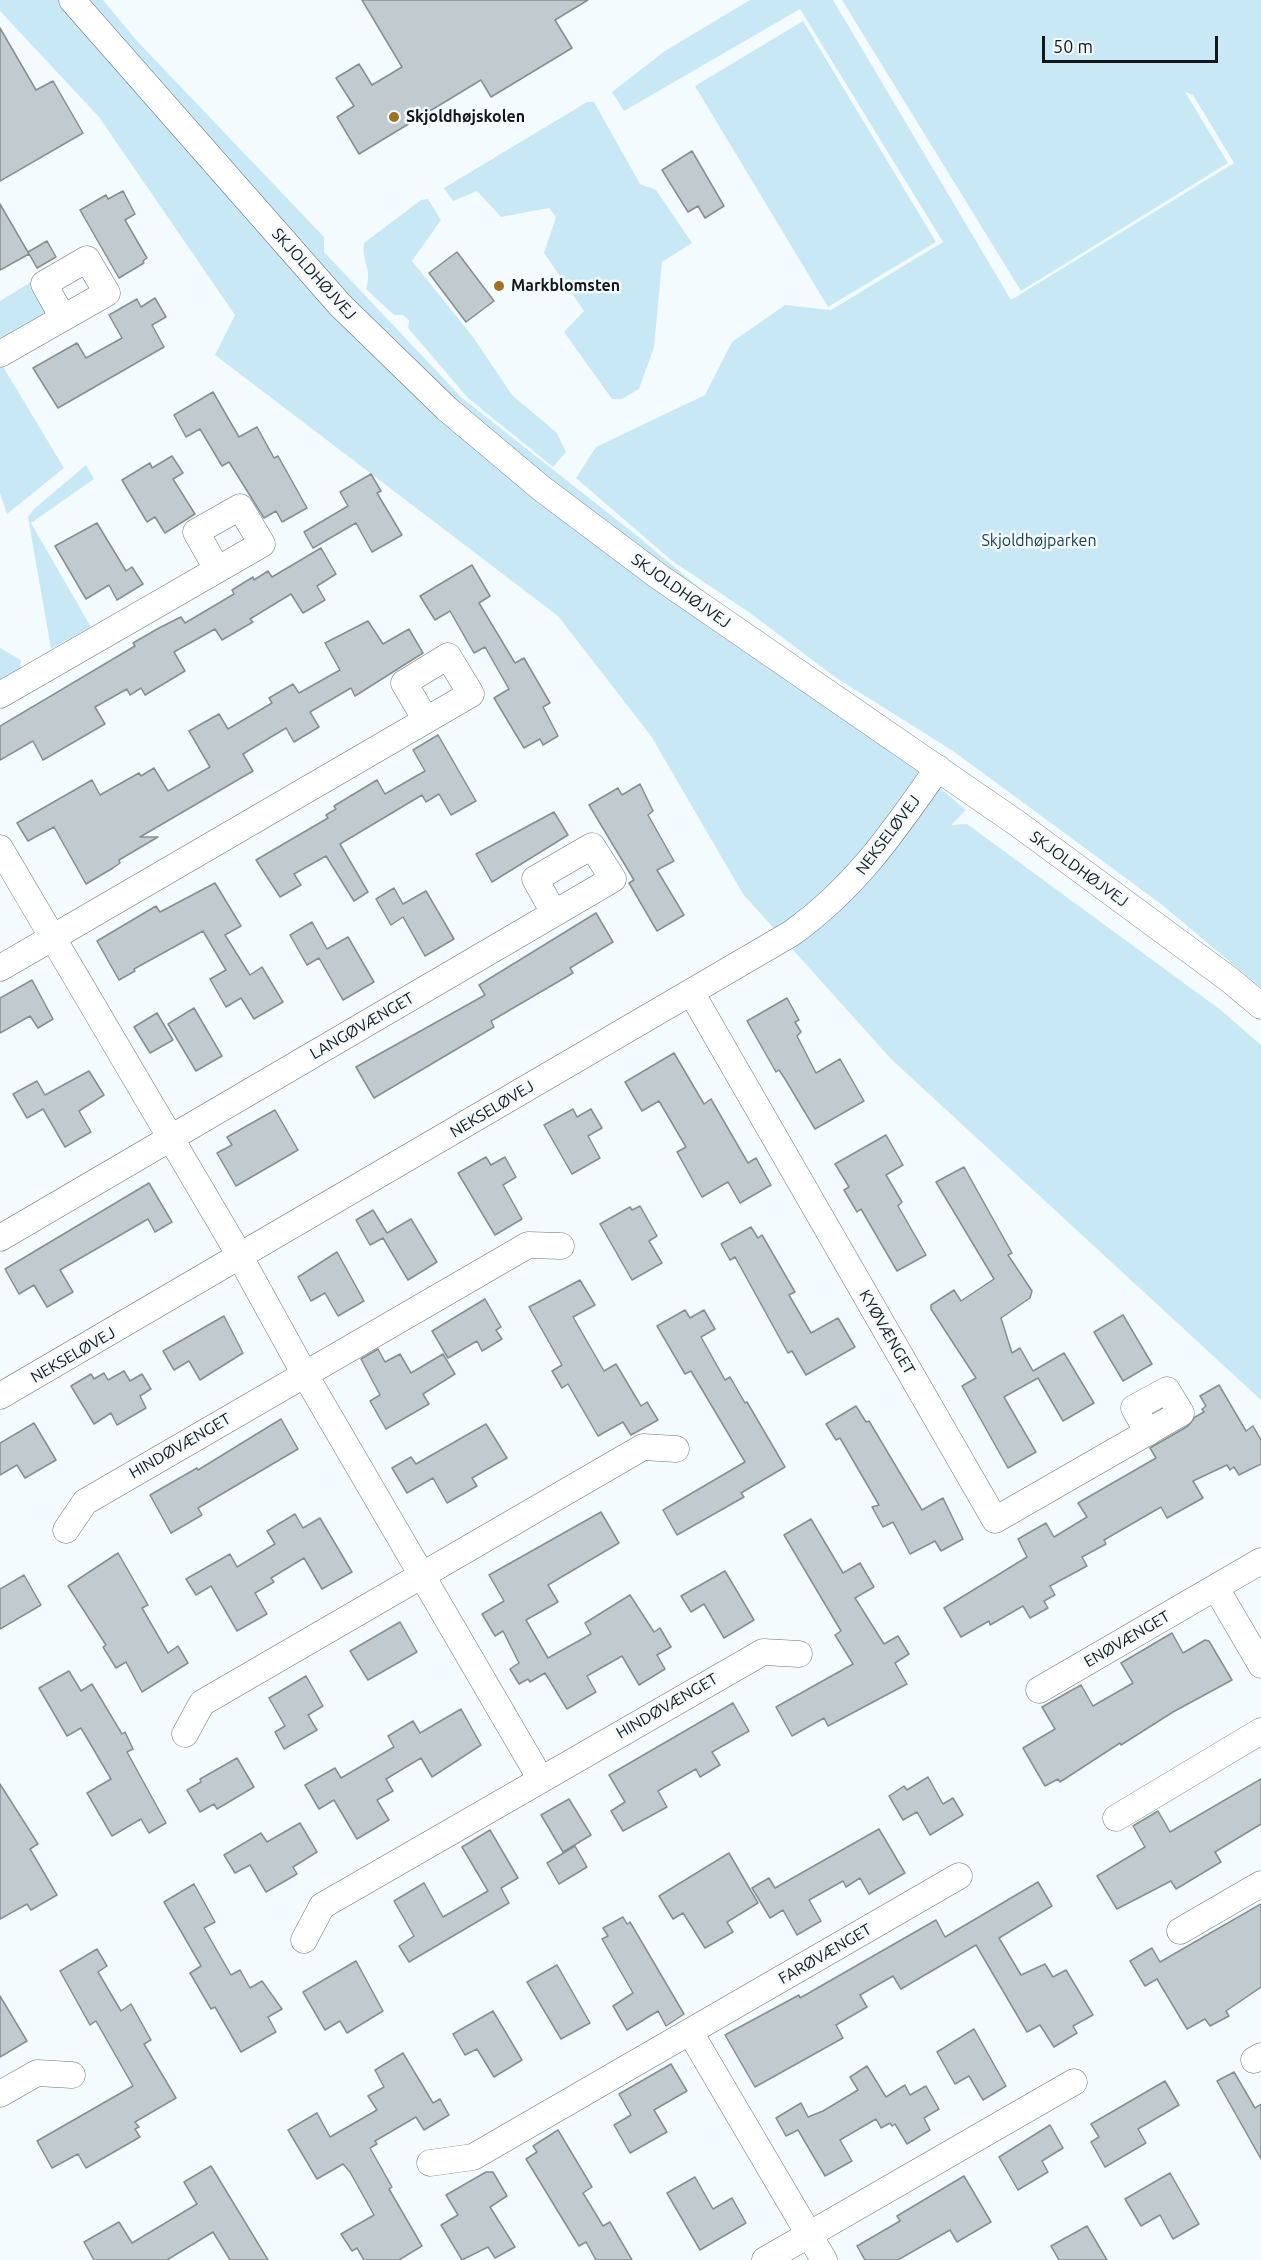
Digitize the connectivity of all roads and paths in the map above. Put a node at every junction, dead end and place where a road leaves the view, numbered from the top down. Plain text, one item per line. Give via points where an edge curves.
1 (72, 0) edge
2 (90, 0) edge
3 (163, 103) junction
4 (63, 318) dead end
5 (0, 354) edge
6 (217, 569) dead end
7 (0, 695) edge
8 (426, 720) dead end
9 (938, 768) junction
10 (0, 848) edge
11 (554, 913) dead end
12 (52, 938) junction
13 (0, 968) edge
14 (691, 992) junction
15 (1261, 1006) edge
16 (170, 1139) junction
17 (0, 1238) edge
18 (561, 1246) dead end
19 (240, 1258) junction
20 (304, 1373) junction
21 (0, 1396) edge
22 (1148, 1433) dead end
23 (676, 1449) dead end
24 (66, 1530) dead end
25 (1261, 1561) edge
26 (421, 1575) junction
27 (1216, 1588) junction
28 (799, 1654) dead end
29 (1261, 1665) edge
30 (1039, 1690) dead end
31 (1261, 1731) edge
32 (185, 1734) dead end
33 (540, 1778) junction
34 (1116, 1818) dead end
35 (959, 1876) dead end
36 (1261, 1884) edge
37 (1180, 1931) dead end
38 (304, 1940) dead end
39 (690, 2032) junction
40 (72, 2075) dead end
41 (1074, 2082) dead end
42 (0, 2094) edge
43 (430, 2163) dead end
44 (809, 2235) junction
45 (765, 2260) edge
46 (824, 2260) edge

1 - 3 street, SKJOLDHØJVEJ
2 - 3 street, SKJOLDHØJVEJ
3 - 9 street, SKJOLDHØJVEJ via 340,306 447,409 541,488 658,576
4 - 5 street
6 - 7 street
8 - 12 street
9 - 14 street, NEKSELØVEJ via 874,859 823,911
9 - 15 street, SKJOLDHØJVEJ via 1220,972
10 - 12 street
11 - 16 street, LANGØVÆNGET
12 - 13 street
12 - 16 street
14 - 19 street, NEKSELØVEJ
14 - 22 street, KYØVÆNGET via 995,1520
16 - 17 street, LANGØVÆNGET
16 - 19 street
18 - 20 street, HINDØVÆNGET via 528,1245
19 - 20 street
19 - 21 street, NEKSELØVEJ
20 - 24 street, HINDØVÆNGET via 85,1502
20 - 26 street
23 - 26 street via 642,1448
25 - 27 street, ENØVÆNGET
26 - 32 street via 202,1703
26 - 33 street
27 - 29 street
27 - 30 street, ENØVÆNGET
28 - 33 street, HINDØVÆNGET via 763,1652
31 - 34 street
33 - 38 street, HINDØVÆNGET via 322,1906
35 - 39 street, FARØVÆNGET
36 - 37 street
39 - 43 street, FARØVÆNGET via 473,2157
39 - 44 street
40 - 42 street via 37,2073
41 - 44 street
44 - 45 street
44 - 46 street

